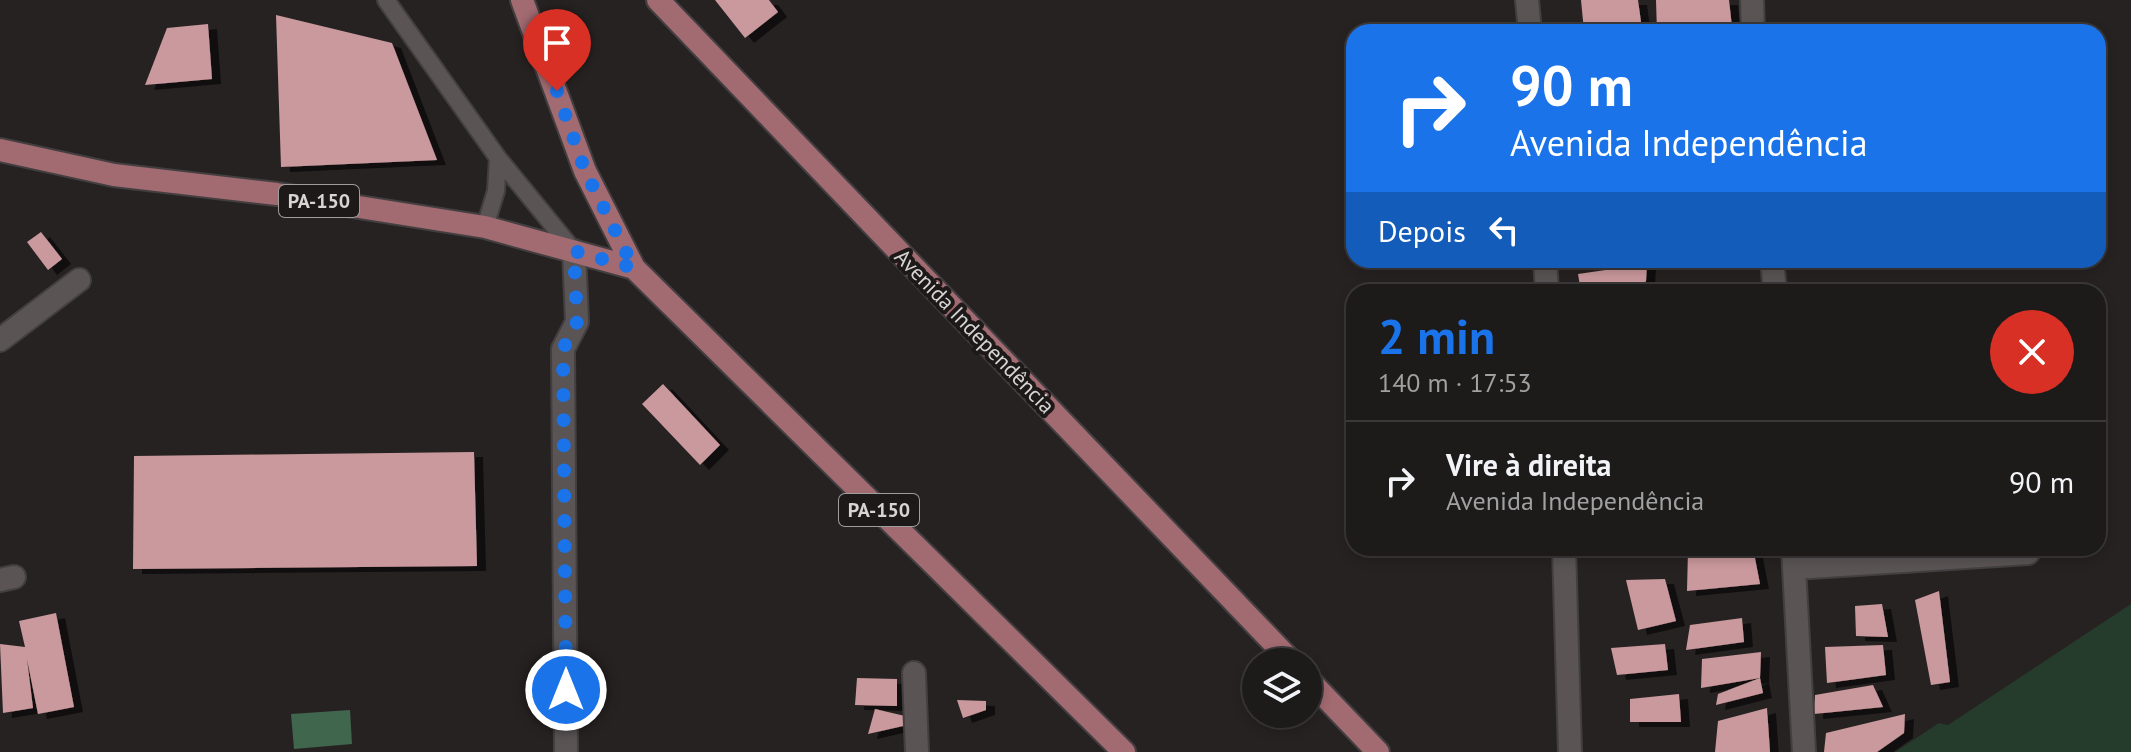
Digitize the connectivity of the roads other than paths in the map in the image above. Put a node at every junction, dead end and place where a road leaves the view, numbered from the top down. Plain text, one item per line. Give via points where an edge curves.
1 (386, 0) edge
2 (522, 0) edge
3 (658, 0) edge
4 (678, 0) edge
5 (1527, 0) edge
6 (1752, 0) edge
7 (1529, 24) edge
8 (1753, 24) edge
9 (0, 150) edge
10 (498, 158) junction
11 (826, 175) junction
12 (485, 227) junction
13 (574, 251) junction
14 (634, 268) junction
15 (79, 280) dead end
16 (0, 340) edge
17 (1564, 556) edge
18 (1887, 556) edge
19 (1793, 558) edge
20 (1279, 648) edge
21 (914, 673) dead end
22 (1322, 694) edge
23 (566, 752) edge
24 (917, 752) edge
25 (1124, 752) edge
26 (1378, 752) edge
27 (1570, 752) edge
28 (1804, 752) edge

1 - 10 lane
2 - 14 main road, PA-150 via 585,171
3 - 11 main road, Avenida Independência
4 - 11 main road
5 - 7 street
6 - 8 street
9 - 12 main road, PA-150 via 114,175
10 - 12 lane via 496,191
10 - 13 lane
11 - 20 main road, Avenida Independência
12 - 13 main road, PA-150
13 - 14 main road, PA-150
13 - 23 street via 577,322 563,349
14 - 25 main road, PA-150
15 - 16 street
17 - 27 street
18 - 19 street
19 - 28 street
21 - 24 street
22 - 26 main road

